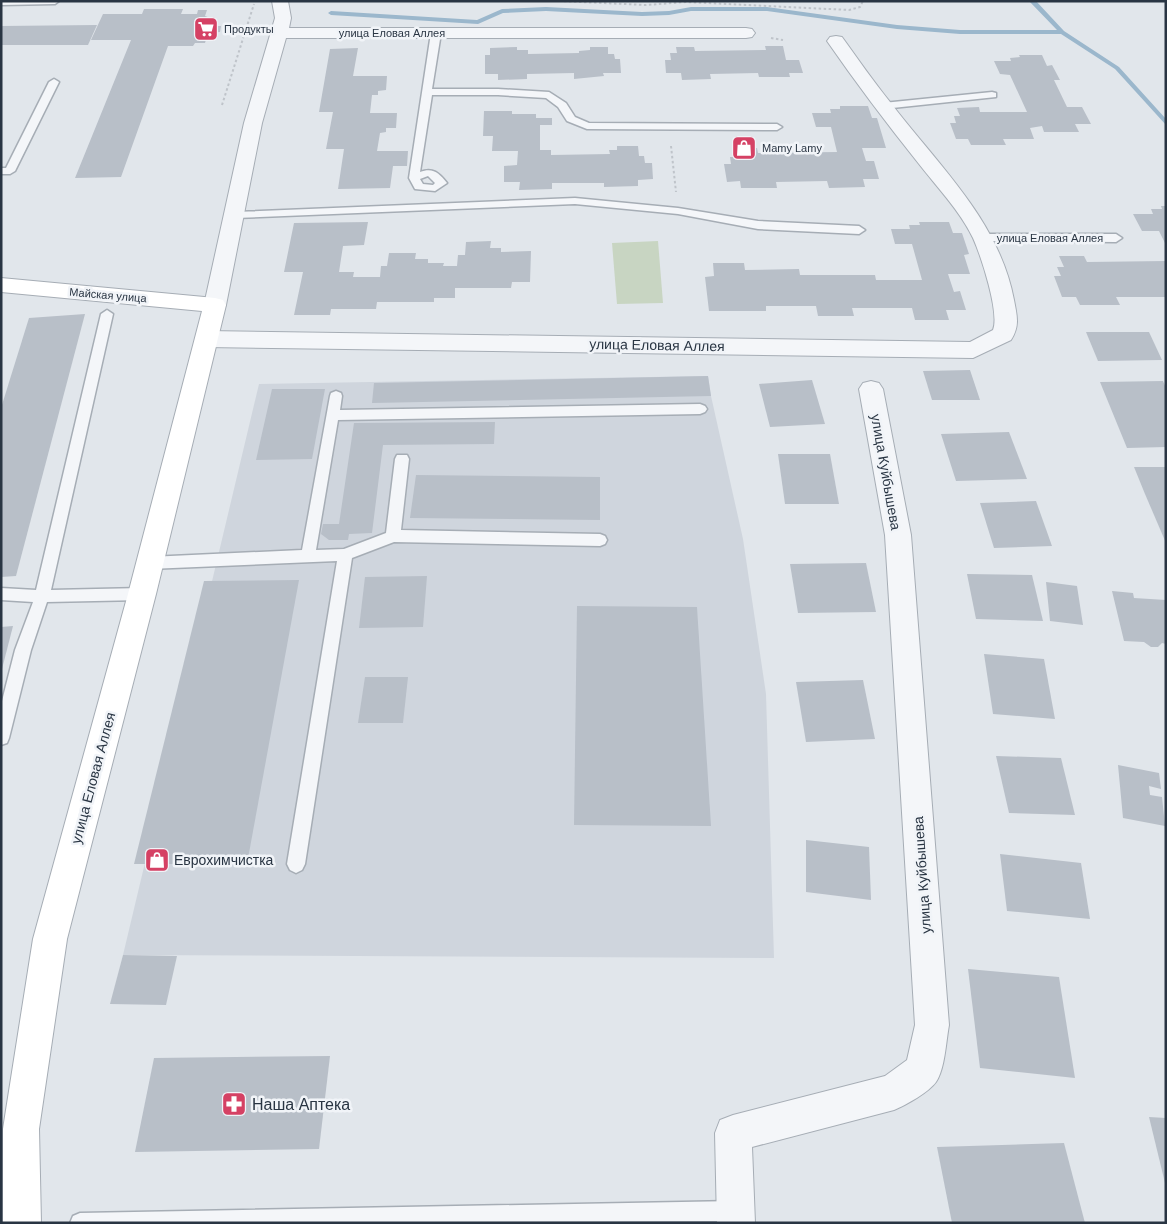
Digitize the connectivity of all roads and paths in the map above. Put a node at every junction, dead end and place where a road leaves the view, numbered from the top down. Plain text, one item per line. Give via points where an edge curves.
1 (55, 1) edge
2 (254, 1) edge
3 (280, 1) edge
4 (559, 1) edge
5 (863, 1) edge
6 (1, 2) edge
7 (715, 2) edge
8 (278, 33) junction
9 (436, 33) junction
10 (746, 33) dead end
11 (836, 41) dead end
12 (54, 82) dead end
13 (428, 92) junction
14 (992, 95) dead end
15 (222, 105) dead end
16 (884, 106) junction
17 (668, 126) junction
18 (777, 126) dead end
19 (1, 171) edge
20 (414, 178) dead end
21 (678, 211) junction
22 (235, 215) junction
23 (859, 230) dead end
24 (983, 238) junction
25 (1116, 238) dead end
26 (1, 285) edge
27 (215, 305) junction
28 (107, 314) dead end
29 (206, 339) junction
30 (871, 389) dead end
31 (336, 396) dead end
32 (700, 409) dead end
33 (333, 415) junction
34 (402, 459) dead end
35 (393, 536) junction
36 (600, 540) dead end
37 (308, 556) junction
38 (345, 556) junction
39 (149, 563) junction
40 (1, 594) edge
41 (142, 594) junction
42 (42, 596) junction
43 (1, 738) edge
44 (296, 864) dead end
45 (11, 1130) edge
46 (735, 1217) edge
47 (22, 1223) edge
48 (80, 1223) edge

1 - 6 lane
2 - 15 path
3 - 8 street, улица Еловая Аллея via 283,18
4 - 7 path via 646,5
5 - 7 path via 860,7 850,10
8 - 9 street, улица Еловая Аллея
8 - 22 street, улица Еловая Аллея via 252,123
9 - 10 street, улица Еловая Аллея
9 - 13 lane
11 - 16 street, улица Еловая Аллея
12 - 19 lane via 10,171
13 - 17 lane via 549,95 562,105 571,119 587,126
13 - 20 lane
14 - 16 lane
16 - 24 street, улица Еловая Аллея via 968,213
17 - 18 lane
17 - 21 path
21 - 22 lane via 575,201
21 - 23 lane via 758,225
22 - 27 street, улица Еловая Аллея
24 - 25 lane, улица Еловая Аллея
24 - 29 street, улица Еловая Аллея via 1001,290 1007,324 1003,335 973,350
26 - 27 street, Майская улица
27 - 29 street, улица Еловая Аллея
28 - 42 lane
29 - 39 street, улица Еловая Аллея
30 - 46 street, улица Куйбышева via 898,535 932,1025 923,1070 894,1092 733,1133
31 - 33 lane
32 - 33 lane
33 - 37 lane
34 - 35 lane
35 - 36 lane
35 - 38 lane
37 - 38 lane
37 - 39 lane
38 - 44 lane
39 - 41 street, улица Еловая Аллея
40 - 42 lane
41 - 42 lane
41 - 45 street, улица Еловая Аллея via 50,939
42 - 43 lane via 23,650
45 - 47 street, улица Еловая Аллея
46 - 48 lane

